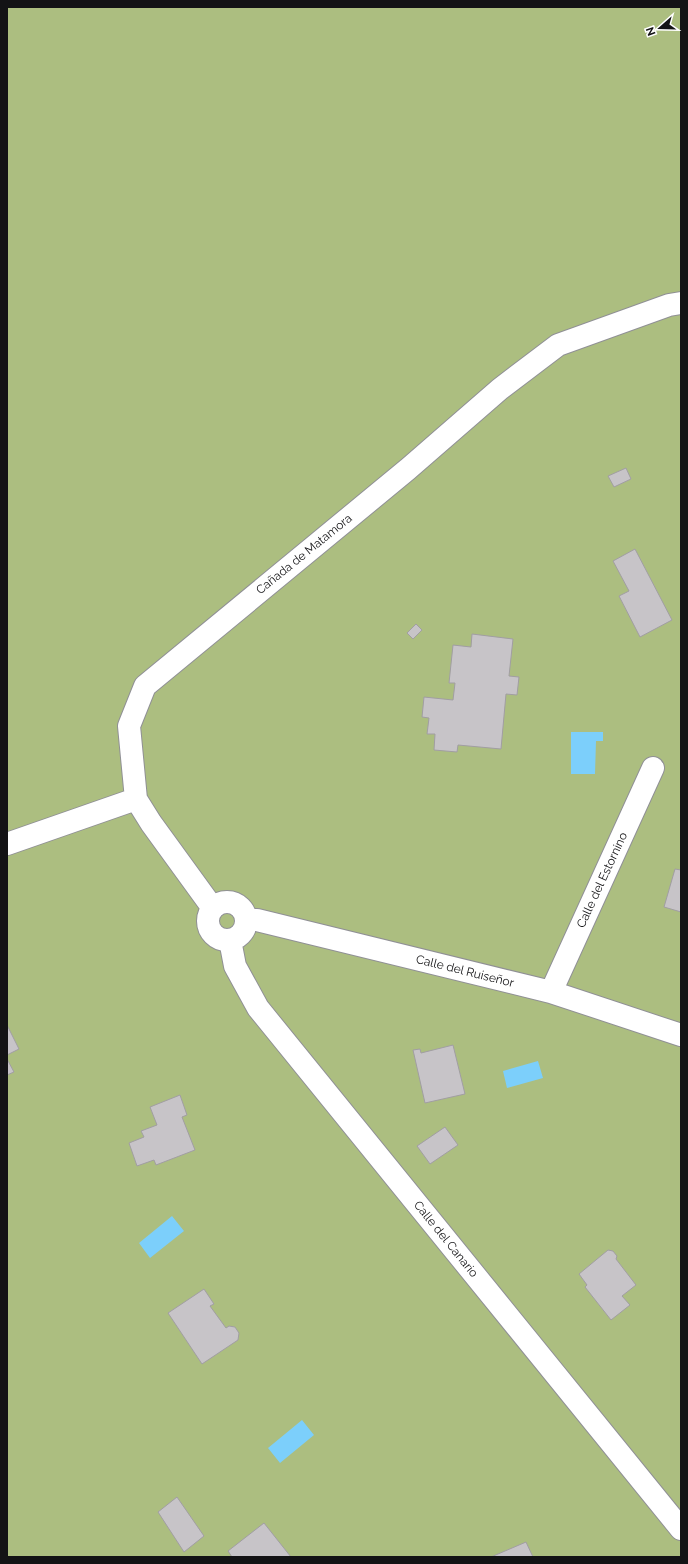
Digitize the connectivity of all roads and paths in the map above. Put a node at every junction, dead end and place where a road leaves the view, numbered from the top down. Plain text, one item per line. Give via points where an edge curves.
1 (681, 303) edge
2 (653, 768) dead end
3 (136, 799) junction
4 (7, 844) edge
5 (212, 907) junction
6 (247, 920) junction
7 (230, 940) junction
8 (551, 992) junction
9 (681, 1035) edge
10 (681, 1529) edge

1 - 3 street, Cañada de Matamora via 558,345 500,390 408,470 145,686 129,726
2 - 8 street, Calle del Estornino
3 - 4 street
3 - 5 street
5 - 6 street via 220,902 238,904
5 - 7 street via 207,922 210,930 218,938
6 - 7 street via 245,929
6 - 8 street, Calle del Ruiseñor via 257,920
7 - 10 street, Calle del Canario via 235,966 258,1008
8 - 9 street, Calle del Ruiseñor

